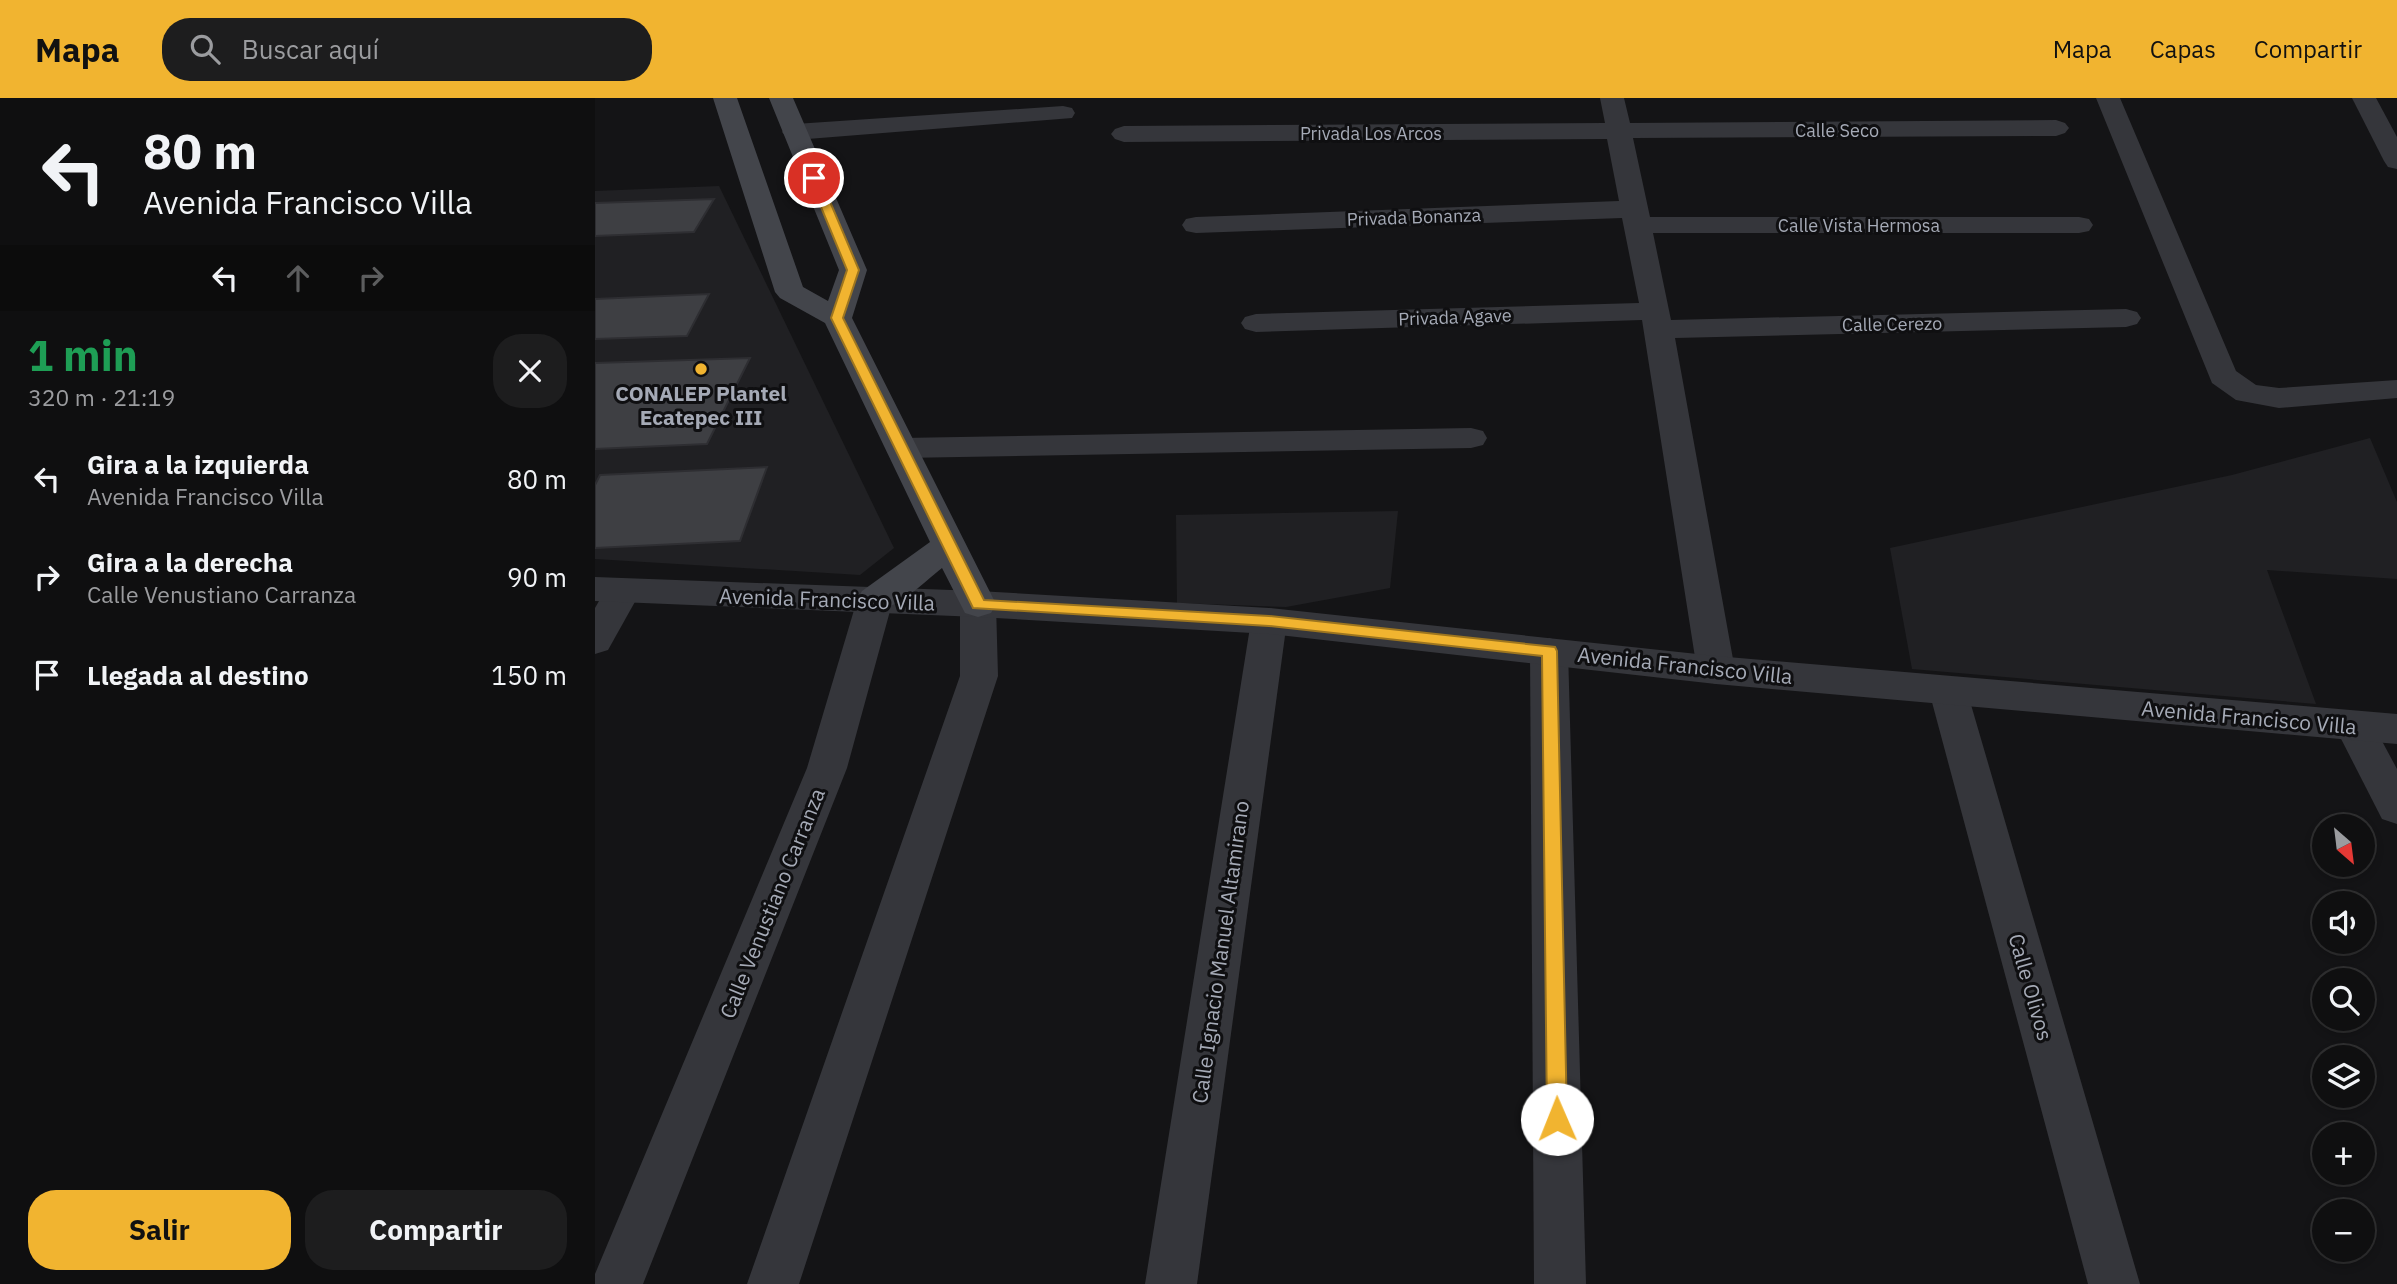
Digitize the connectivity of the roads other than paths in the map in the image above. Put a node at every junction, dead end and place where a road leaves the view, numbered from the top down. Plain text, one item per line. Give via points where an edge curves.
1 (725, 98) edge
2 (781, 98) edge
3 (1612, 98) edge
4 (2108, 98) edge
5 (2364, 98) edge
6 (1063, 113) dead end
7 (2056, 128) dead end
8 (1618, 131) junction
9 (795, 132) junction
10 (1124, 134) dead end
11 (2397, 160) edge
12 (1636, 217) junction
13 (1196, 225) dead end
14 (2078, 225) dead end
15 (837, 318) junction
16 (2126, 318) dead end
17 (1657, 320) junction
18 (1256, 323) dead end
19 (2397, 389) edge
20 (1471, 438) dead end
21 (902, 448) junction
22 (948, 546) junction
23 (609, 590) edge
24 (876, 600) junction
25 (978, 604) junction
26 (1269, 621) junction
27 (595, 641) edge
28 (1549, 651) junction
29 (1716, 670) junction
30 (1948, 691) junction
31 (2355, 727) junction
32 (2397, 729) edge
33 (2397, 808) edge
34 (617, 1284) edge
35 (773, 1284) edge
36 (1171, 1284) edge
37 (1560, 1284) edge
38 (2114, 1284) edge

1 - 15 main road via 790,292
2 - 9 main road
3 - 8 street
4 - 19 street via 2223,376 2247,393 2279,398
5 - 11 street
6 - 9 street
7 - 8 street, Calle Seco
8 - 10 street, Privada Los Arcos
8 - 12 street
9 - 15 main road via 853,270
12 - 13 street, Privada Bonanza
12 - 14 street, Calle Vista Hermosa
12 - 17 street
15 - 21 main road
16 - 17 street, Calle Cerezo
17 - 18 street, Privada Agave
17 - 29 street
20 - 21 street
21 - 22 main road
22 - 24 main road
22 - 25 main road
23 - 24 street, Avenida Francisco Villa
23 - 27 street
24 - 25 street, Avenida Francisco Villa
24 - 34 street, Calle Venustiano Carranza via 827,768
25 - 26 street, Avenida Francisco Villa
25 - 35 street via 979,676
26 - 28 street, Avenida Francisco Villa
26 - 36 street, Calle Ignacio Manuel Altamirano
28 - 29 street, Avenida Francisco Villa
28 - 37 street
29 - 30 street, Avenida Francisco Villa
30 - 31 street, Avenida Francisco Villa
30 - 38 street, Calle Olivos
31 - 32 street, Avenida Francisco Villa
31 - 33 street

